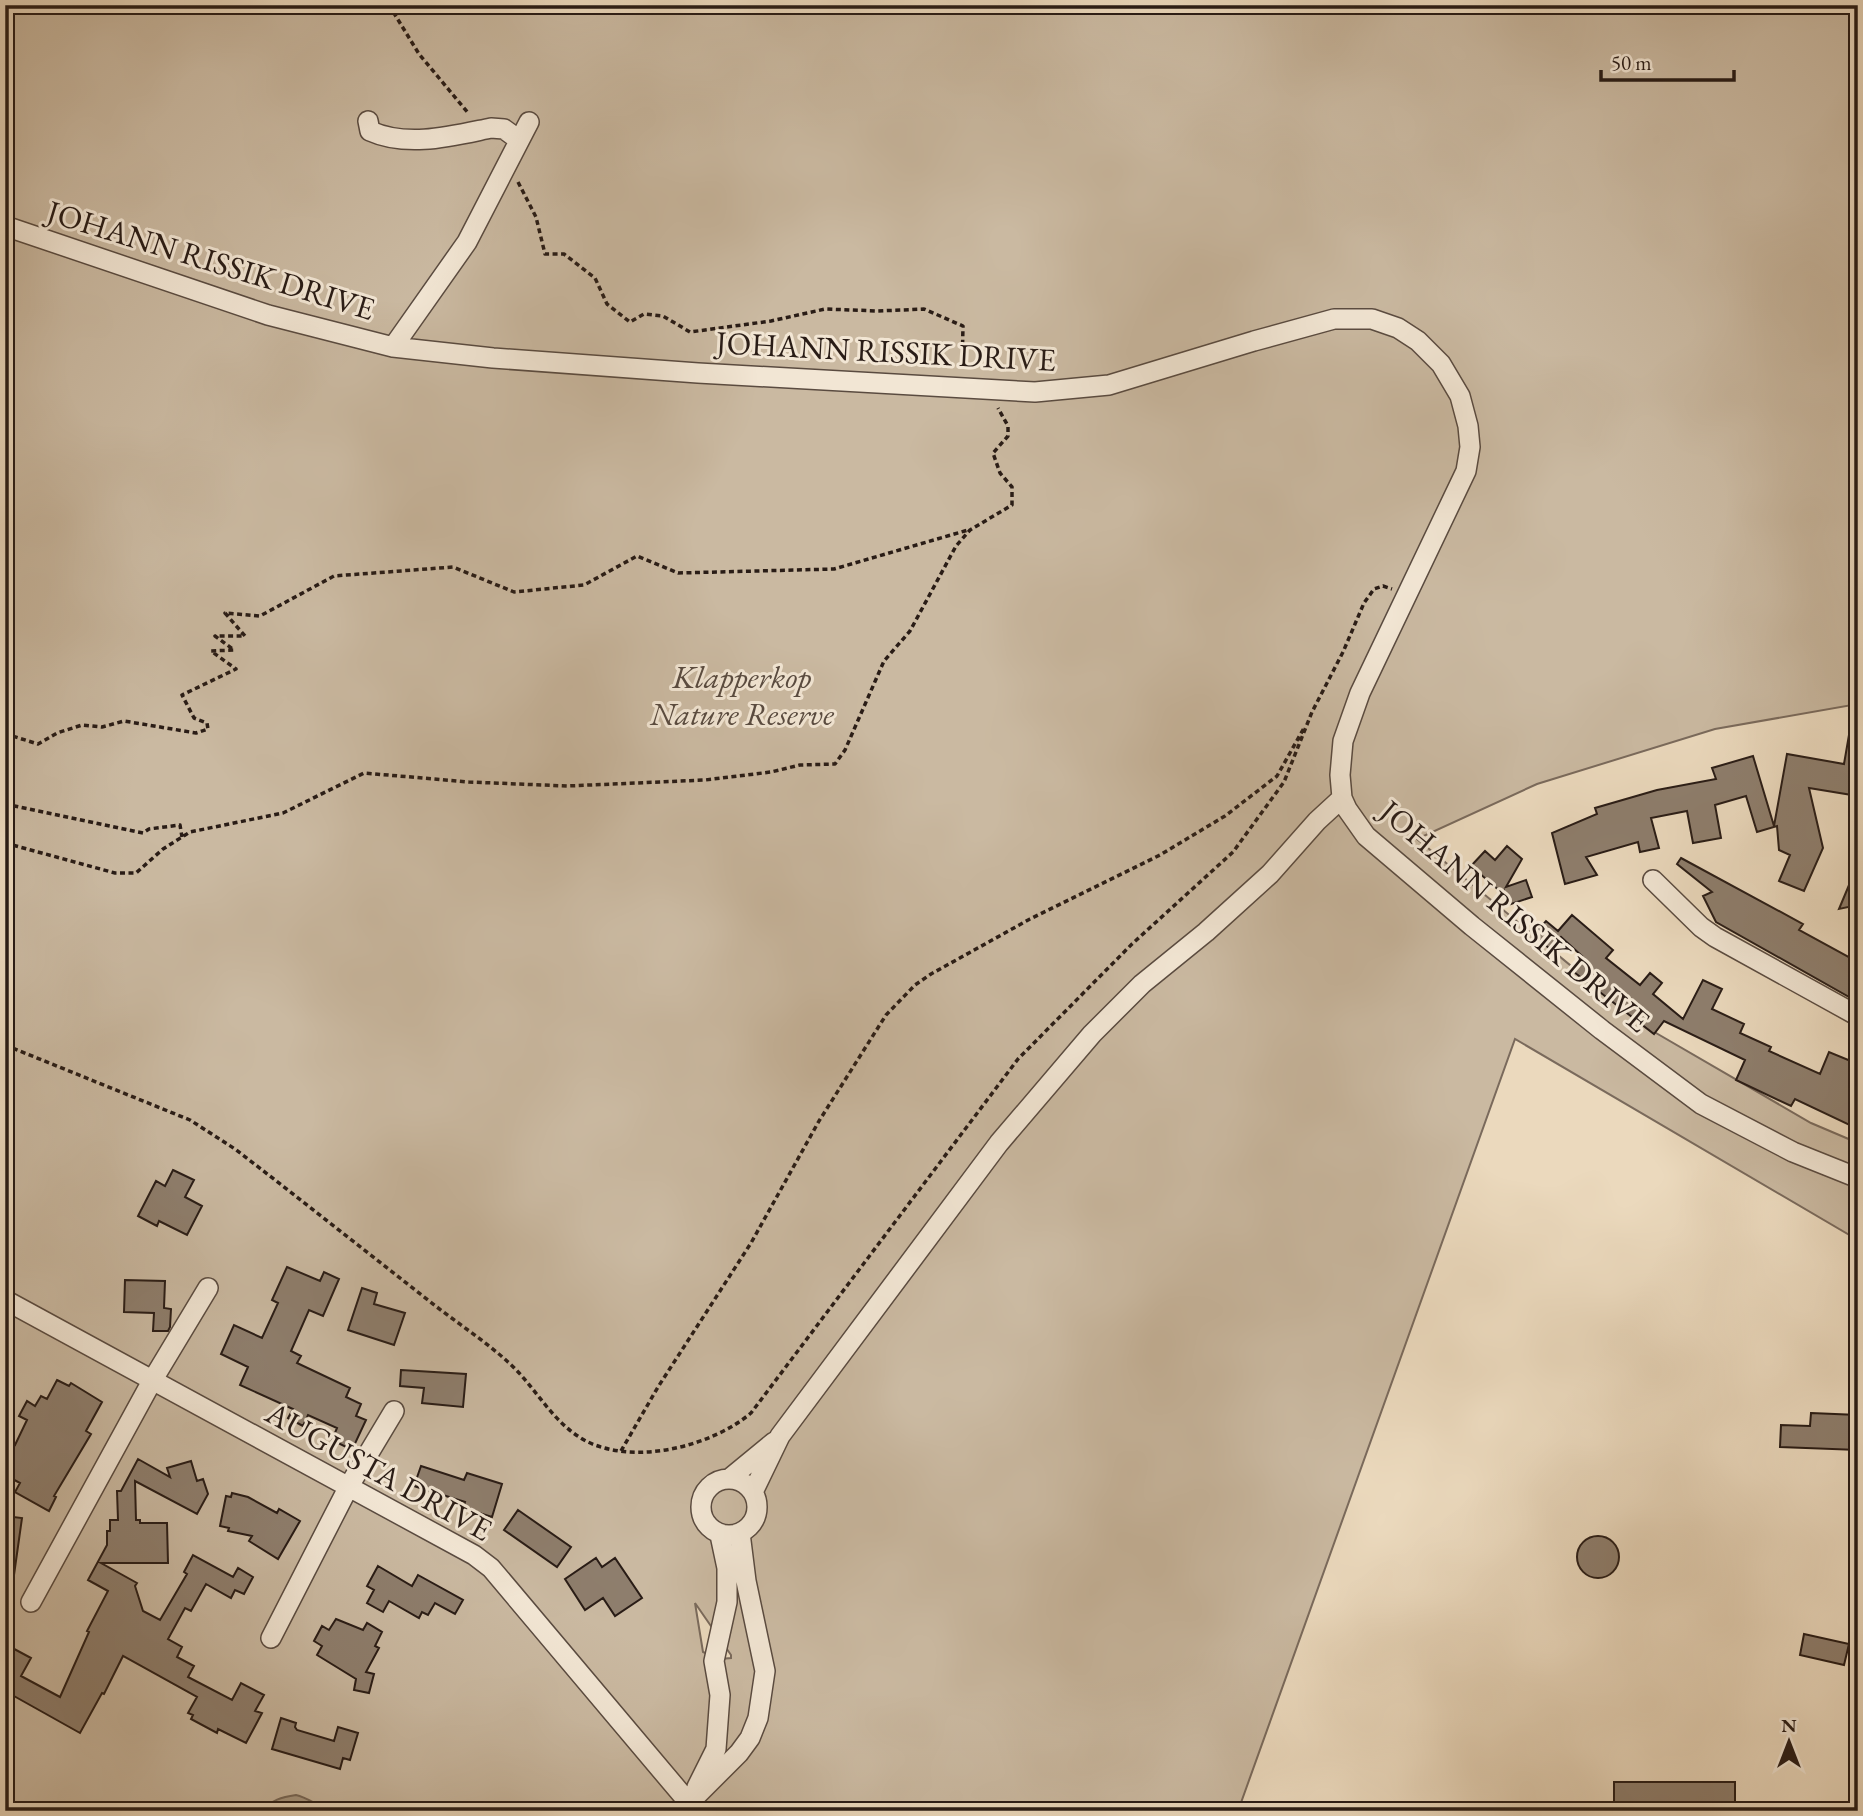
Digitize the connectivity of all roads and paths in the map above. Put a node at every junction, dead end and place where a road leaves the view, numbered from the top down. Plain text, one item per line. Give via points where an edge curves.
1 (389, 5) edge
2 (368, 121) dead end
3 (528, 122) dead end
4 (481, 130) junction
5 (519, 140) junction
6 (518, 174) dead end
7 (5, 226) edge
8 (393, 347) junction
9 (962, 377) dead end
10 (989, 390) junction
11 (970, 530) junction
12 (1406, 596) junction
13 (1312, 712) junction
14 (5, 737) edge
15 (1342, 798) junction
16 (5, 804) edge
17 (182, 837) junction
18 (5, 843) edge
19 (1653, 880) dead end
20 (1858, 1016) edge
21 (5, 1045) edge
22 (1858, 1178) edge
23 (208, 1289) dead end
24 (5, 1300) edge
25 (152, 1381) junction
26 (394, 1411) dead end
27 (780, 1436) junction
28 (621, 1451) junction
29 (729, 1479) junction
30 (349, 1486) junction
31 (752, 1492) junction
32 (740, 1533) junction
33 (720, 1535) junction
34 (32, 1602) dead end
35 (271, 1638) dead end
36 (691, 1807) edge

1 - 4 path via 419,54
2 - 4 street via 370,131 394,140
3 - 5 street
4 - 5 street via 504,128
5 - 8 street via 467,242
6 - 9 path via 518,185 536,217 545,254 564,254 595,278 607,304 629,322 644,314 663,316 690,332 825,309 924,309 963,326
7 - 8 street, JOHANN RISSIK DRIVE via 268,315
8 - 10 street, JOHANN RISSIK DRIVE via 520,360
10 - 11 path via 1008,426 1008,436 993,453 1000,473 1012,487 1012,505
10 - 12 street, JOHANN RISSIK DRIVE via 1035,392 1108,385 1334,319 1372,319 1398,328 1441,364 1460,396 1470,447 1466,471
11 - 14 path via 834,569 678,573 637,556 584,585 514,592 453,567 334,576 260,616 225,613 245,636 215,636 234,650 211,651 236,668 182,695 194,718 207,723 208,729 196,733 124,721 102,727 82,725 38,744
11 - 17 path via 956,546 910,631 884,661 835,764 705,780 567,786 364,773 283,813
12 - 13 path via 1390,587 1374,589
12 - 15 street, JOHANN RISSIK DRIVE via 1360,693 1343,741
13 - 28 path via 1284,782 1233,852 1132,944 1018,1059 751,1413 729,1429 675,1448
13 - 28 path via 1276,776 1225,816 1160,855 953,961 899,1000 819,1121 751,1243
15 - 22 street, JOHANN RISSIK DRIVE via 1366,836 1602,1030 1701,1104 1793,1152
15 - 27 street via 1270,874 1142,984 1092,1034 999,1143
16 - 17 path via 143,833 180,825
17 - 18 path via 136,873 115,873
19 - 20 street via 1715,937
21 - 28 path via 190,1120 235,1149 509,1363 573,1433
23 - 25 street
24 - 25 street, AUGUSTA DRIVE
25 - 30 street, AUGUSTA DRIVE
25 - 34 street
26 - 30 street
27 - 29 street
27 - 31 street
29 - 31 street
29 - 33 street via 711,1486 701,1503 705,1521
30 - 35 street
30 - 36 street, AUGUSTA DRIVE via 491,1568
31 - 32 street via 757,1511
32 - 33 street
32 - 36 street via 765,1671 758,1718 739,1753
33 - 36 street via 727,1568 727,1602 714,1661 720,1695 716,1749

